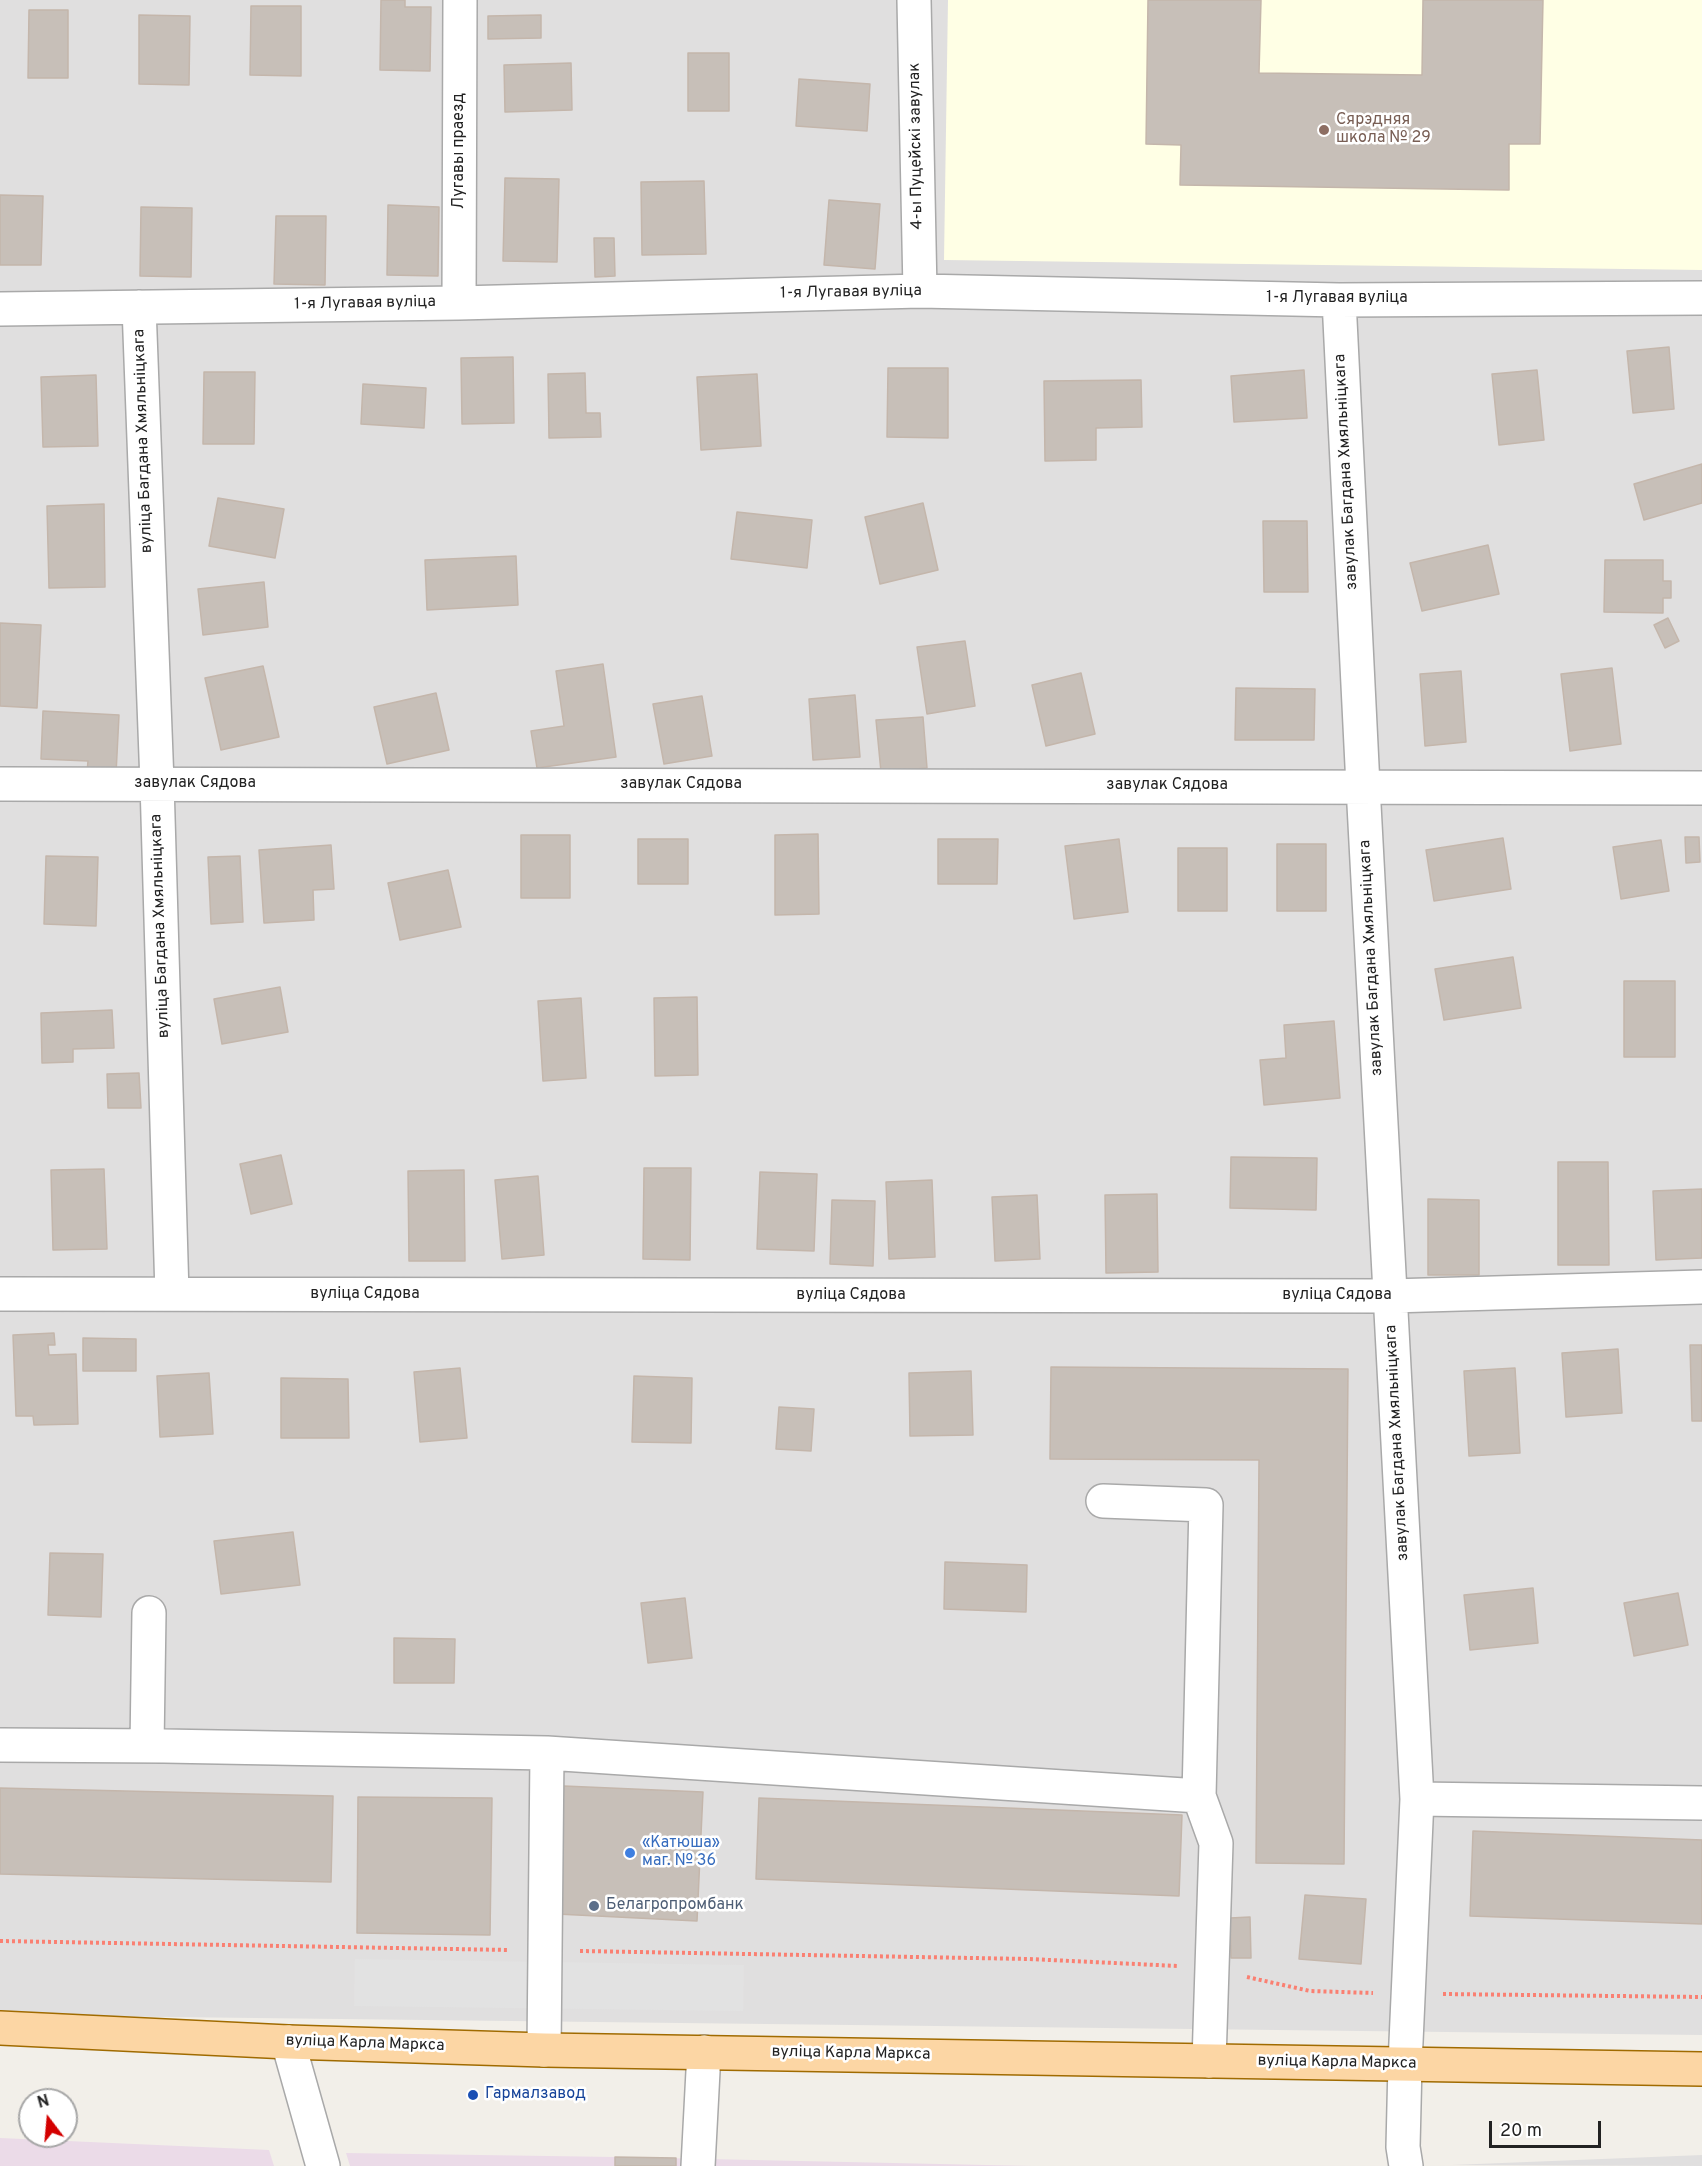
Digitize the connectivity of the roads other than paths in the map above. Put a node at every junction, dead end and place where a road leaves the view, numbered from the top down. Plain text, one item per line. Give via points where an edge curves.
1 (460, 0) edge
2 (914, 0) edge
3 (920, 291) junction
4 (1702, 298) edge
5 (1339, 300) junction
6 (459, 303) junction
7 (139, 307) junction
8 (0, 309) edge
9 (157, 783) junction
10 (0, 784) edge
11 (1363, 786) junction
12 (1702, 788) edge
13 (1702, 1287) edge
14 (0, 1294) edge
15 (172, 1294) junction
16 (1391, 1296) junction
17 (1103, 1501) dead end
18 (149, 1613) dead end
19 (0, 1745) edge
20 (147, 1746) junction
21 (548, 1753) junction
22 (1198, 1796) junction
23 (1417, 1799) junction
24 (1702, 1803) edge
25 (0, 2028) edge
26 (288, 2042) junction
27 (544, 2050) junction
28 (704, 2052) junction
29 (1209, 2061) junction
30 (1405, 2064) junction
31 (1702, 2069) edge
32 (323, 2166) edge
33 (698, 2166) edge
34 (1406, 2166) edge

1 - 6 street, Лугавы праезд
2 - 3 street, 4-ы Пуцейскі завулак
3 - 5 street, 1-я Лугавая вуліца
3 - 6 street, 1-я Лугавая вуліца
4 - 5 street, 1-я Лугавая вуліца
5 - 11 street, завулак Багдана Хмяльніцкага
6 - 7 street, 1-я Лугавая вуліца
7 - 8 street, 1-я Лугавая вуліца
7 - 9 street, вуліца Багдана Хмяльніцкага
9 - 10 street, завулак Сядова
9 - 11 street, завулак Сядова
9 - 15 street, вуліца Багдана Хмяльніцкага
11 - 12 street
11 - 16 street, завулак Багдана Хмяльніцкага
13 - 16 street, вуліца Сядова
14 - 15 street, вуліца Сядова
15 - 16 street, вуліца Сядова
16 - 23 street, завулак Багдана Хмяльніцкага
17 - 22 street via 1206,1505
18 - 20 street
19 - 20 street
20 - 21 street
21 - 22 street
21 - 27 street
22 - 29 street via 1216,1843
23 - 24 street
23 - 30 street, завулак Багдана Хмяльніцкага
25 - 26 main road, вуліца Карла Маркса
26 - 27 main road, вуліца Карла Маркса
26 - 32 street
27 - 28 main road, вуліца Карла Маркса
28 - 29 main road, вуліца Карла Маркса
28 - 33 street
29 - 30 main road, вуліца Карла Маркса
30 - 31 main road, вуліца Карла Маркса
30 - 34 street, завулак Багдана Хмяльніцкага

